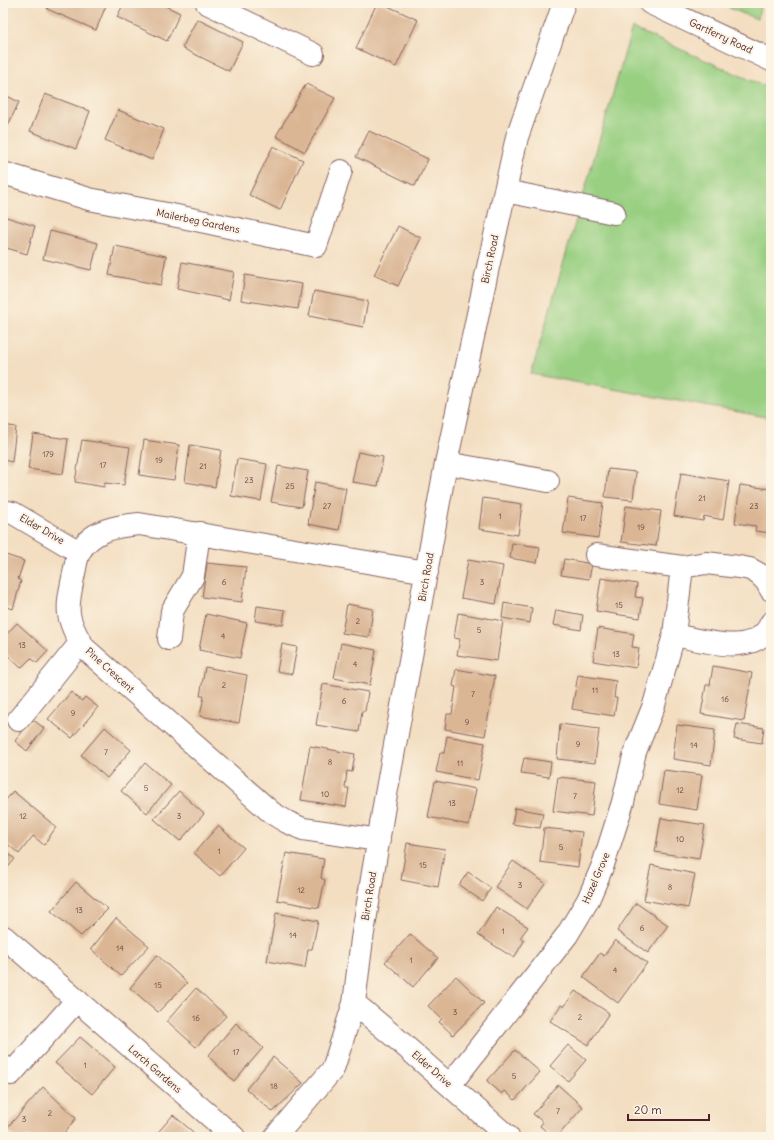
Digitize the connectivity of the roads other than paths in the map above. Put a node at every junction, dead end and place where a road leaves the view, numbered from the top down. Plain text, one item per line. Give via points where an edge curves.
1 (207, 3) edge
2 (564, 3) edge
3 (650, 3) edge
4 (313, 54) dead end
5 (771, 60) edge
6 (341, 171) dead end
7 (3, 173) edge
8 (505, 191) junction
9 (614, 213) dead end
10 (446, 463) junction
11 (548, 481) dead end
12 (3, 511) edge
13 (199, 533) junction
14 (79, 552) junction
15 (596, 555) dead end
16 (682, 567) junction
17 (427, 572) junction
18 (771, 590) edge
19 (771, 623) edge
20 (674, 635) junction
21 (169, 639) dead end
22 (80, 642) junction
23 (18, 720) dead end
24 (379, 840) junction
25 (3, 938) edge
26 (77, 1000) junction
27 (354, 1003) junction
28 (3, 1066) edge
29 (450, 1085) junction
30 (234, 1137) edge
31 (275, 1137) edge
32 (508, 1137) edge

1 - 4 street
2 - 8 street, Birch Road via 518,137
3 - 5 street, Gartferry Road
6 - 7 street, Mailerbeg Gardens via 316,246 89,199
8 - 9 street
8 - 10 street, Birch Road
10 - 11 street
10 - 17 street, Birch Road
12 - 14 street, Elder Drive via 13,513
13 - 14 street via 139,524 119,526 97,535
13 - 17 street
13 - 21 street via 193,576 172,611
14 - 22 street, Pine Crescent via 68,614
15 - 16 street
16 - 18 street via 706,562 750,569 759,574
16 - 20 street, Hazel Grove
17 - 24 street, Birch Road
19 - 20 street via 763,635 753,642 741,645
20 - 29 street, Hazel Grove via 654,705 635,752 623,802 603,865 588,900 566,935
22 - 23 street
22 - 24 street, Pine Crescent via 272,813 303,829
24 - 27 street, Birch Road
25 - 26 street, Larch Gardens
26 - 28 street via 11,1074
26 - 30 street, Larch Gardens
27 - 29 street, Elder Drive
27 - 31 street, Birch Road via 333,1069
29 - 32 street, Elder Drive

